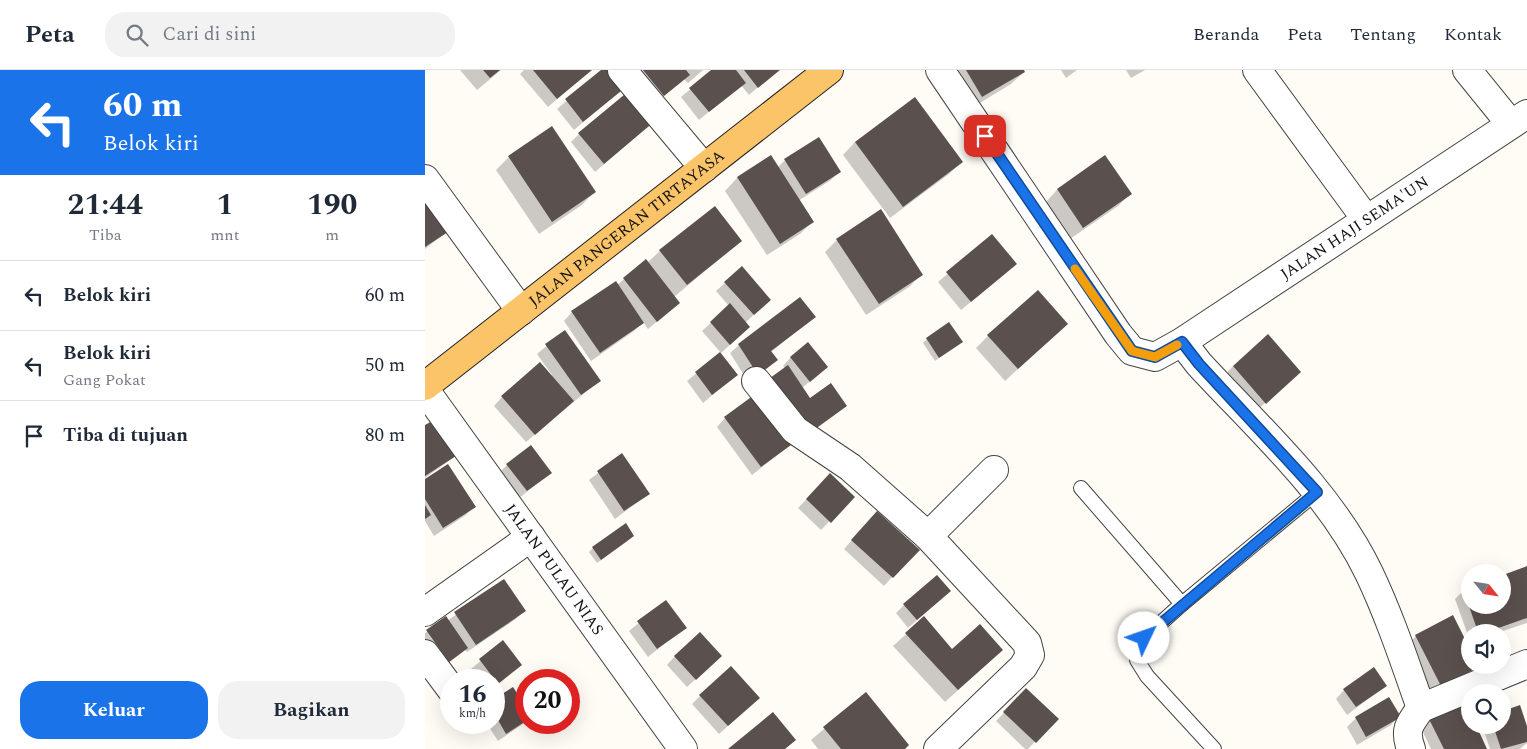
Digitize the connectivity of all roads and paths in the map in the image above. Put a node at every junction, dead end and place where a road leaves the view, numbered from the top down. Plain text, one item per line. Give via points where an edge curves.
1 (622, 70) edge
2 (829, 70) edge
3 (940, 70) edge
4 (1257, 70) edge
5 (1467, 70) edge
6 (1519, 118) edge
7 (704, 168) junction
8 (425, 179) edge
9 (1366, 219) junction
10 (521, 311) junction
11 (1182, 342) junction
12 (755, 381) dead end
13 (425, 386) edge
14 (425, 390) edge
15 (994, 470) dead end
16 (1081, 488) dead end
17 (1317, 492) junction
18 (928, 536) junction
19 (531, 538) junction
20 (1182, 604) junction
21 (425, 612) edge
22 (425, 654) edge
23 (1527, 664) edge
24 (440, 674) edge
25 (1421, 708) junction
26 (683, 749) edge
27 (939, 749) edge
28 (1214, 749) edge
29 (1411, 749) edge

1 - 7 street
2 - 7 main road, JALAN PANGERAN TIRTAYASA
3 - 11 street, JALAN HAJI SEMA'UN via 1132,351 1155,357
4 - 9 street
5 - 6 street
6 - 9 street, JALAN HAJI SEMA'UN
7 - 10 main road, JALAN PANGERAN TIRTAYASA
8 - 10 street
9 - 11 street, JALAN HAJI SEMA'UN
10 - 13 main road, JALAN PANGERAN TIRTAYASA
11 - 17 street
12 - 18 street via 795,430 850,467
14 - 19 street, JALAN PULAU NIAS
15 - 18 street
16 - 20 lane
17 - 20 lane
17 - 25 street via 1369,572
18 - 27 street via 1027,643 1030,655 1023,667
19 - 21 street
19 - 26 street, JALAN PULAU NIAS
20 - 28 lane via 1144,638 1137,660 1147,676
22 - 24 street
23 - 25 street
25 - 29 street via 1406,735

